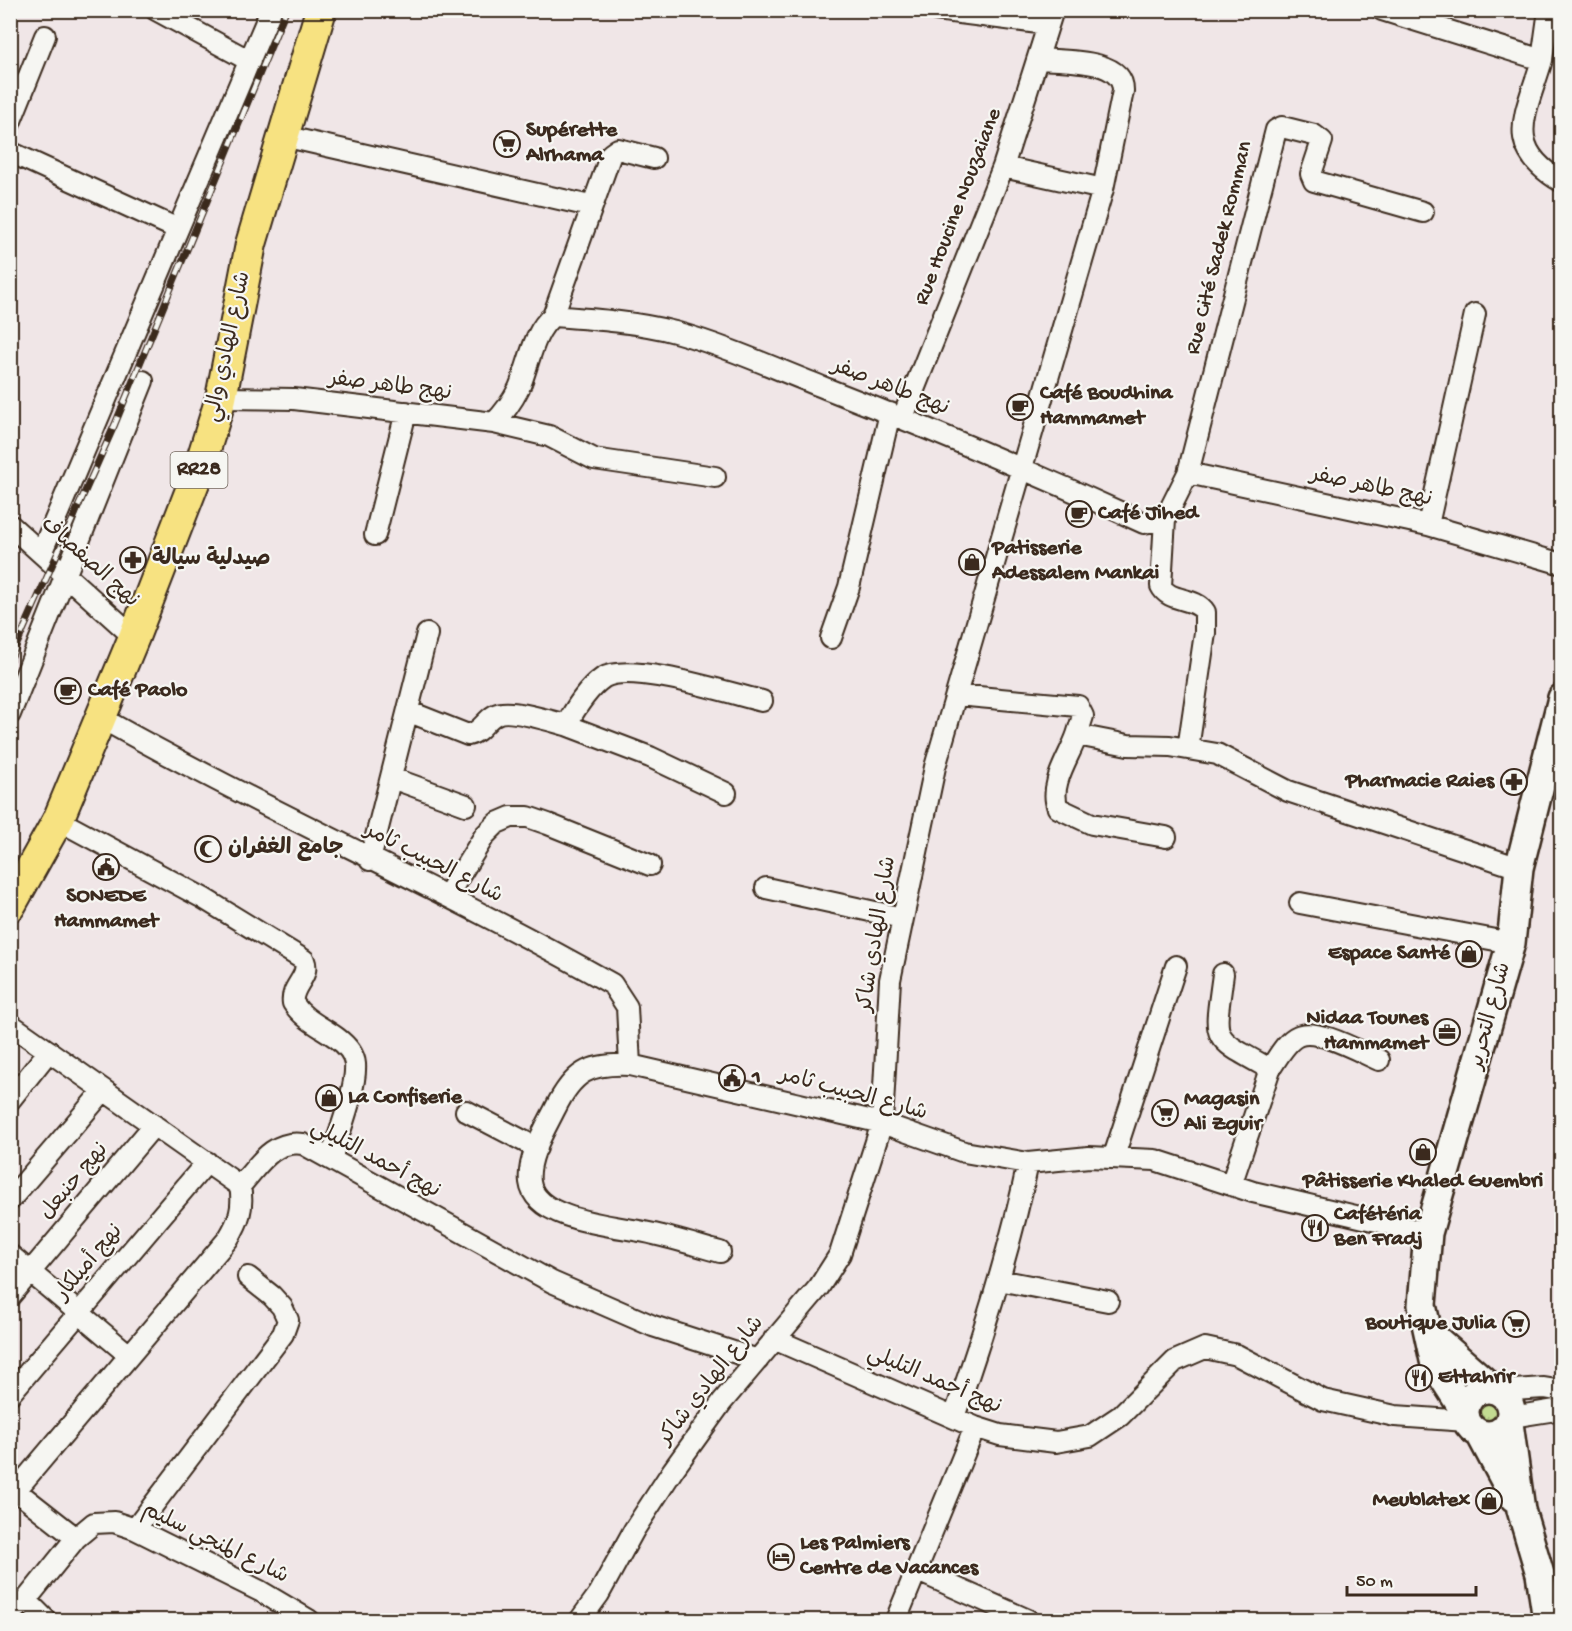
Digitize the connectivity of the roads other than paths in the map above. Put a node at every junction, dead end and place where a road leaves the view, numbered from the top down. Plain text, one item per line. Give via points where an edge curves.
1 (156, 10) edge
2 (271, 10) edge
3 (321, 10) edge
4 (936, 10) edge
5 (1382, 10) edge
6 (1549, 10) edge
7 (1050, 17) edge
8 (45, 36) dead end
9 (1039, 59) junction
10 (1542, 60) junction
11 (250, 61) junction
12 (10, 123) edge
13 (283, 136) junction
14 (10, 152) edge
15 (654, 158) dead end
16 (1003, 167) junction
17 (1562, 182) edge
18 (1103, 189) junction
19 (590, 206) junction
20 (1423, 212) dead end
21 (178, 229) junction
22 (1475, 314) dead end
23 (553, 316) junction
24 (143, 381) dead end
25 (221, 398) junction
26 (406, 412) junction
27 (896, 415) junction
28 (494, 423) junction
29 (1022, 467) junction
30 (1188, 473) junction
31 (715, 477) dead end
32 (1165, 519) junction
33 (10, 525) edge
34 (1428, 525) junction
35 (375, 535) dead end
36 (42, 551) junction
37 (1562, 564) edge
38 (66, 574) junction
39 (427, 634) dead end
40 (134, 637) junction
41 (831, 638) dead end
42 (957, 695) junction
43 (1562, 698) edge
44 (762, 700) dead end
45 (410, 712) junction
46 (10, 714) edge
47 (101, 718) junction
48 (566, 725) junction
49 (1077, 735) junction
50 (1188, 749) junction
51 (392, 778) junction
52 (726, 793) dead end
53 (466, 805) dead end
54 (58, 820) junction
55 (1166, 837) dead end
56 (370, 860) junction
57 (650, 865) dead end
58 (1519, 868) junction
59 (766, 888) dead end
60 (447, 896) junction
61 (1300, 903) dead end
62 (10, 906) edge
63 (902, 918) junction
64 (1511, 943) junction
65 (1176, 966) dead end
66 (1223, 974) dead end
67 (10, 1024) edge
68 (50, 1051) junction
69 (1379, 1059) dead end
70 (630, 1065) junction
71 (1270, 1069) junction
72 (104, 1090) junction
73 (10, 1100) edge
74 (466, 1111) dead end
75 (882, 1123) junction
76 (154, 1125) junction
77 (537, 1149) junction
78 (1114, 1156) junction
79 (331, 1159) junction
80 (207, 1162) junction
81 (1028, 1163) junction
82 (1231, 1185) junction
83 (240, 1186) junction
84 (10, 1200) edge
85 (1428, 1233) junction
86 (720, 1252) dead end
87 (10, 1255) edge
88 (31, 1272) junction
89 (248, 1276) dead end
90 (999, 1280) junction
91 (10, 1296) edge
92 (1108, 1302) dead end
93 (79, 1313) junction
94 (1428, 1332) junction
95 (774, 1339) junction
96 (129, 1356) junction
97 (758, 1360) junction
98 (1495, 1390) junction
99 (1562, 1390) edge
100 (10, 1394) edge
101 (1562, 1408) edge
102 (954, 1417) junction
103 (1510, 1420) junction
104 (1471, 1423) junction
105 (975, 1427) junction
106 (13, 1488) edge
107 (1521, 1509) junction
108 (135, 1529) junction
109 (76, 1538) junction
110 (915, 1570) junction
111 (26, 1600) junction
112 (10, 1613) edge
113 (46, 1620) edge
114 (309, 1620) edge
115 (580, 1620) edge
116 (896, 1620) edge
117 (1028, 1620) edge
118 (1546, 1620) edge

1 - 11 street
2 - 11 street
3 - 13 main road, شارع الهادي والي / RR28
4 - 7 street
5 - 10 street
6 - 10 street
7 - 9 street, Rue Houcine Nouzaiane
8 - 12 street
9 - 16 street, Rue Houcine Nouzaiane
9 - 18 street, شارع الهادي شاكر via 1101,65 1120,77 1123,91
10 - 17 street via 1523,140 1540,169
11 - 21 street
13 - 19 street
13 - 25 main road, شارع الهادي والي / RR28 via 251,244
14 - 21 street
15 - 19 street via 614,151
16 - 18 street
16 - 27 street, Rue Houcine Nouzaiane
18 - 29 street, شارع الهادي شاكر
19 - 23 street
20 - 30 street, Rue Cité Sadek Romman via 1314,181 1311,174 1322,141 1314,135 1282,127 1276,130
21 - 36 street
22 - 34 street
23 - 27 street, نهج طاهر صفر via 675,332
23 - 28 street via 544,323 508,409
24 - 38 street
25 - 26 street, نهج طاهر صفر via 294,399
25 - 40 main road, شارع الهادي والي / RR28 via 198,472
26 - 28 street, نهج طاهر صفر
26 - 35 street
27 - 29 street, نهج طاهر صفر
27 - 41 street, Rue Houcine Nouzaiane
28 - 31 street, نهج طاهر صفر via 549,436 594,459
29 - 32 street, نهج طاهر صفر via 1144,523
29 - 42 street, شارع الهادي شاكر
30 - 32 street
30 - 34 street, نهج طاهر صفر
32 - 50 street via 1161,586 1171,596 1197,604 1205,612
33 - 36 street, نهج الصفصاف
34 - 37 street, نهج طاهر صفر
36 - 38 street, نهج الصفصاف
38 - 40 street, نهج الصفصاف
38 - 46 street
39 - 45 street
40 - 47 main road, شارع الهادي والي / RR28
42 - 49 street via 1078,706 1083,716
42 - 63 street, شارع الهادي شاكر via 935,767
43 - 58 street, شارع التحرير
44 - 48 street via 621,672 604,678
45 - 48 street via 468,735 502,712
45 - 51 street
47 - 54 main road, شارع الهادي والي / RR28
47 - 56 street, شارع الحبيب ثامر
48 - 52 street via 650,757
49 - 50 street via 1128,745
49 - 55 street via 1058,782 1058,807 1092,824
50 - 58 street via 1221,755 1296,794
51 - 53 street
51 - 56 street
54 - 62 main road, شارع الهادي والي / RR28
54 - 79 street via 203,898 304,960 306,972 293,993 292,1004 347,1047 355,1064
56 - 60 street, شارع الحبيب ثامر
57 - 60 street via 528,817 511,817 497,823 485,835
58 - 64 street, شارع التحرير
59 - 63 street
60 - 70 street, شارع الحبيب ثامر via 612,984 627,1007
61 - 64 street
63 - 75 street, شارع الهادي شاكر via 890,980
64 - 85 street, شارع التحرير
65 - 78 street
66 - 71 street via 1219,1037
67 - 68 street
68 - 72 street
68 - 73 street
69 - 71 street via 1317,1034 1298,1036
70 - 75 street, شارع الحبيب ثامر
70 - 77 street via 590,1068 573,1080 561,1096
71 - 82 street
72 - 76 street
72 - 84 street
74 - 77 street
75 - 81 street, شارع الحبيب ثامر via 964,1152
75 - 95 street, شارع الهادي شاكر via 840,1254 819,1287
76 - 80 street
76 - 88 street, نهج حنبعل
77 - 86 street via 530,1184 539,1199 550,1207 603,1227 651,1233
78 - 81 street, شارع الحبيب ثامر
78 - 82 street, شارع الحبيب ثامر via 1155,1160
79 - 83 street, نهج أحمد التليلي via 303,1144 281,1144
79 - 97 street, نهج أحمد التليلي via 552,1282 653,1326
80 - 83 street
80 - 93 street, نهج أميلكار
81 - 90 street
82 - 85 street, شارع الحبيب ثامر
83 - 96 street via 242,1207 228,1239
85 - 94 street, شارع التحرير via 1422,1305
87 - 88 street
88 - 91 street, نهج حنبعل
88 - 93 street
89 - 108 street via 282,1307 288,1320 283,1334
90 - 92 street
90 - 102 street
93 - 96 street
93 - 100 street, نهج أميلكار
94 - 98 street
94 - 104 street, شارع التحرير via 1435,1365
95 - 97 street, شارع الهادي شاكر
95 - 102 street, نهج أحمد التليلي
96 - 106 street
97 - 115 street, شارع الهادي شاكر via 722,1401 673,1470
98 - 99 street
98 - 103 street via 1509,1401
98 - 104 street via 1477,1392 1471,1397
101 - 103 street
102 - 105 street, نهج أحمد التليلي
103 - 104 street via 1497,1434
103 - 107 street
104 - 105 street, نهج أحمد التليلي via 1395,1416 1323,1400 1237,1355 1205,1348 1175,1361 1120,1416 1090,1436 1056,1442 1000,1435
104 - 107 street, شارع التحرير
105 - 110 street
106 - 109 street
107 - 118 street via 1540,1574
108 - 109 street, شارع المنجي سليم via 114,1522 94,1523
108 - 114 street, شارع المنجي سليم
109 - 111 street, شارع المنجي سليم
110 - 116 street
110 - 117 street
111 - 112 street, شارع المنجي سليم
111 - 113 street

